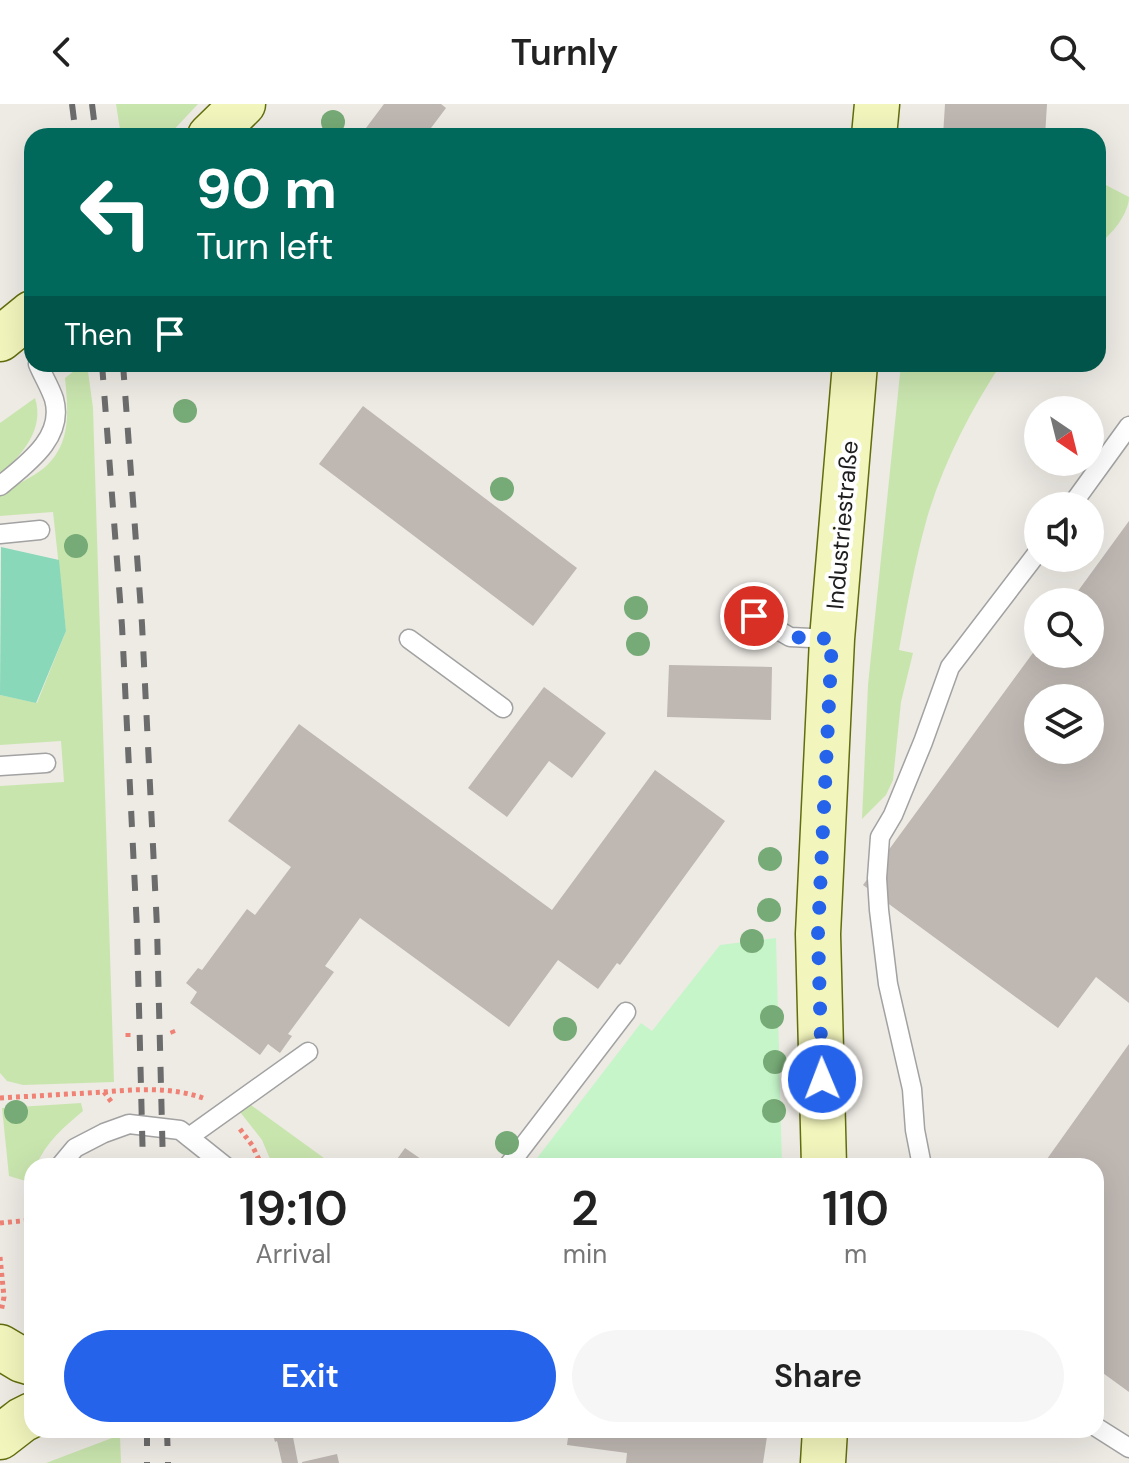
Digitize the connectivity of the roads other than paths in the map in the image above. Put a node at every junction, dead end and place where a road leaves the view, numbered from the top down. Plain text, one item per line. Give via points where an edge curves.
1 (877, 104) edge
2 (875, 128) edge
3 (41, 372) edge
4 (854, 372) edge
5 (1129, 426) edge
6 (0, 486) edge
7 (1081, 492) edge
8 (40, 530) dead end
9 (0, 534) edge
10 (1024, 570) edge
11 (754, 616) dead end
12 (409, 639) dead end
13 (832, 639) junction
14 (503, 708) dead end
15 (46, 763) dead end
16 (0, 766) edge
17 (626, 1012) dead end
18 (308, 1052) dead end
19 (189, 1137) junction
20 (67, 1158) edge
21 (215, 1158) edge
22 (514, 1158) edge
23 (824, 1158) edge
24 (920, 1158) edge
25 (0, 1347) edge
26 (24, 1361) edge
27 (24, 1419) edge
28 (1104, 1432) edge
29 (0, 1437) edge
30 (825, 1438) edge
31 (1129, 1448) edge
32 (823, 1463) edge

1 - 2 street
3 - 6 lane via 54,401 53,429 36,455
4 - 13 street, Industriestraße
5 - 7 lane
8 - 9 lane
10 - 24 lane via 950,667 880,837 880,925
11 - 13 lane via 790,637
12 - 14 lane
13 - 23 street, Industriestraße via 818,934
15 - 16 lane
17 - 22 lane
18 - 19 lane
19 - 20 lane via 180,1130 129,1124 75,1148
19 - 21 lane
25 - 26 street
27 - 29 street
28 - 31 lane
30 - 32 street

